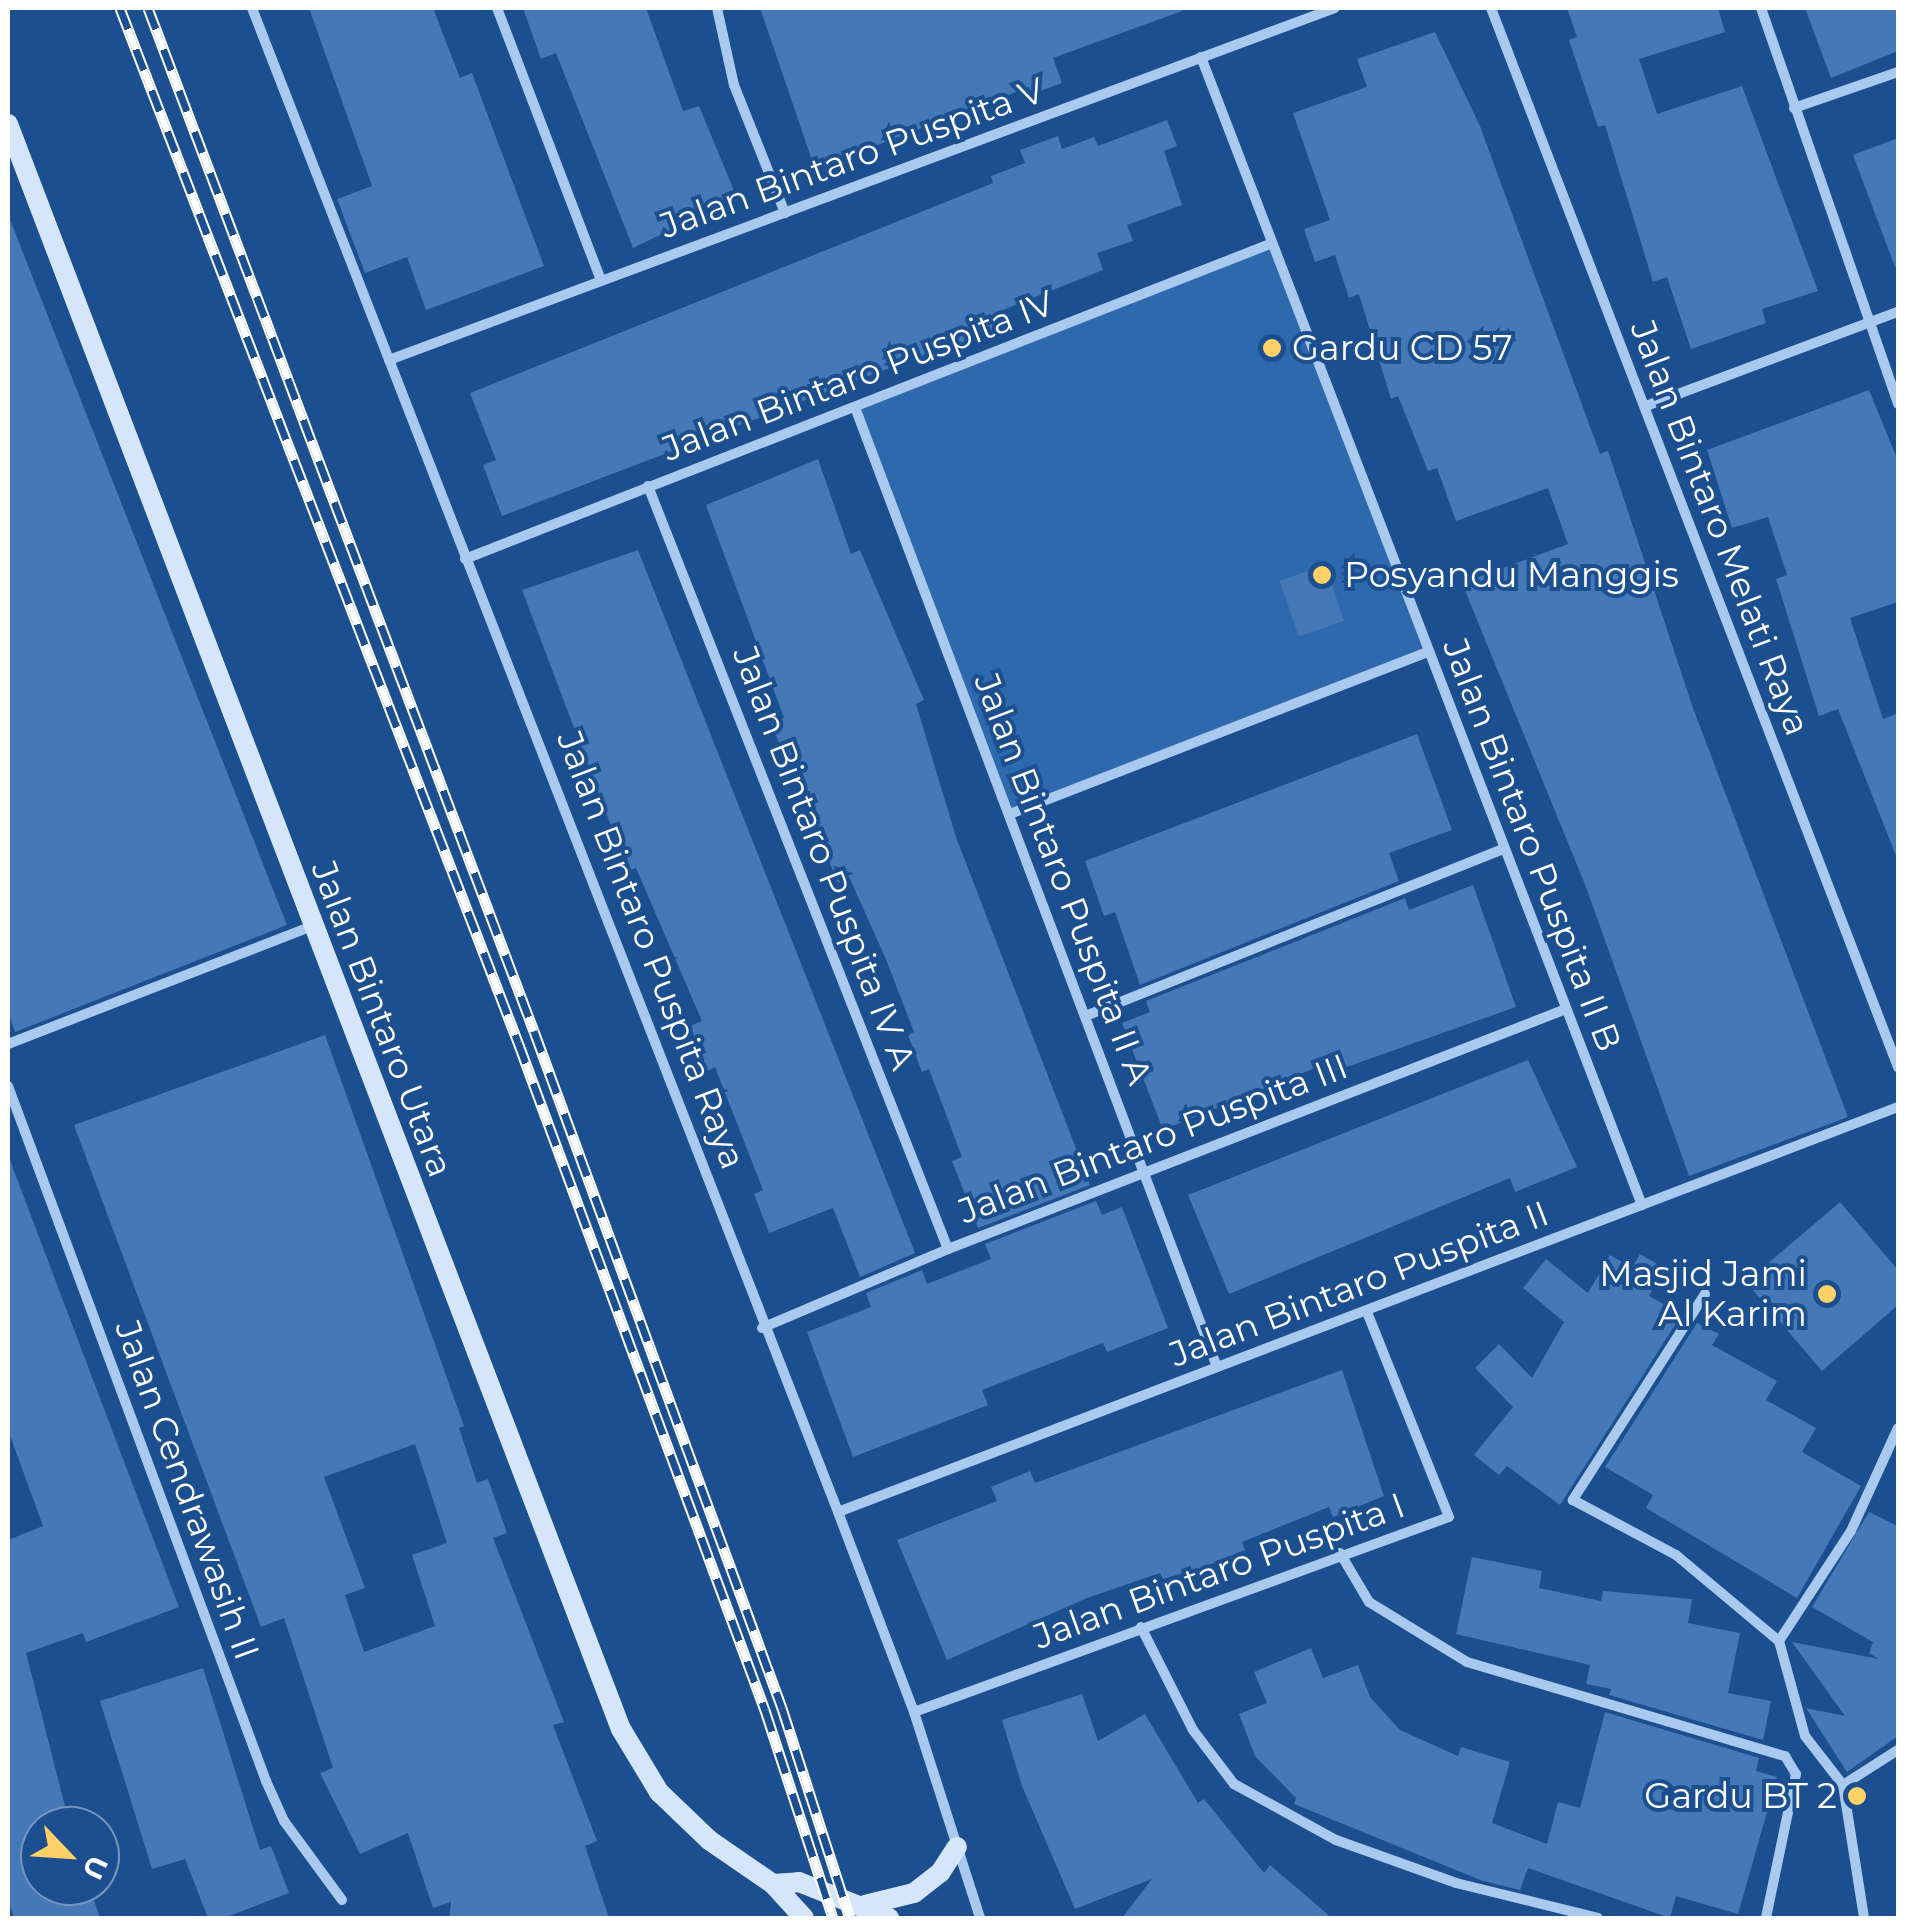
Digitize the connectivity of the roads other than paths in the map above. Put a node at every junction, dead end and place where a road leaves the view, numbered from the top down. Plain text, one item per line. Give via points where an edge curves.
1 (252, 8) edge
2 (497, 8) edge
3 (716, 8) edge
4 (1335, 8) edge
5 (1492, 8) edge
6 (1761, 8) edge
7 (1201, 57) junction
8 (1898, 72) edge
9 (1794, 108) junction
10 (8, 124) edge
11 (785, 213) junction
12 (1270, 244) junction
13 (601, 281) junction
14 (1898, 312) edge
15 (1870, 322) junction
16 (389, 360) junction
17 (1898, 404) edge
18 (1646, 406) junction
19 (856, 410) junction
20 (648, 486) junction
21 (464, 559) junction
22 (1428, 652) junction
23 (1010, 814) junction
24 (1501, 850) junction
25 (312, 926) junction
26 (1566, 1009) junction
27 (1088, 1015) junction
28 (8, 1044) edge
29 (1898, 1067) edge
30 (8, 1086) edge
31 (1898, 1107) edge
32 (1142, 1172) junction
33 (1642, 1204) junction
34 (948, 1249) junction
35 (1704, 1294) dead end
36 (1368, 1312) junction
37 (762, 1328) junction
38 (1217, 1367) junction
39 (1898, 1428) edge
40 (838, 1512) junction
41 (1340, 1554) junction
42 (1141, 1627) junction
43 (1779, 1641) junction
44 (914, 1712) junction
45 (1898, 1750) edge
46 (1843, 1785) junction
47 (959, 1852) junction
48 (799, 1882) junction
49 (773, 1884) junction
50 (342, 1900) dead end
51 (877, 1912) edge
52 (806, 1918) edge
53 (980, 1918) edge
54 (1598, 1918) edge
55 (1766, 1918) edge
56 (1864, 1918) edge

1 - 16 street, Jalan Bintaro Puspita Raya
2 - 13 street
3 - 11 street via 734,86
4 - 7 street, Jalan Bintaro Puspita V
5 - 18 street, Jalan Bintaro Melati Raya
6 - 9 street
7 - 11 street, Jalan Bintaro Puspita V
7 - 12 street, Jalan Bintaro Puspita II B
8 - 9 street
9 - 15 street
10 - 25 main road, Jalan Bintaro Utara
11 - 13 street, Jalan Bintaro Puspita V
12 - 19 street, Jalan Bintaro Puspita IV
12 - 22 street, Jalan Bintaro Puspita II B
13 - 16 street, Jalan Bintaro Puspita V
14 - 15 street
15 - 17 street
15 - 18 street
16 - 21 street, Jalan Bintaro Puspita Raya
18 - 29 street, Jalan Bintaro Melati Raya
19 - 20 street, Jalan Bintaro Puspita IV
19 - 23 street, Jalan Bintaro Puspita II A
20 - 21 street, Jalan Bintaro Puspita IV
20 - 34 street, Jalan Bintaro Puspita IV A
21 - 37 street, Jalan Bintaro Puspita Raya
22 - 23 street
22 - 24 street, Jalan Bintaro Puspita II B
23 - 27 street, Jalan Bintaro Puspita II A
24 - 26 street, Jalan Bintaro Puspita II B
24 - 27 street
25 - 28 street
25 - 49 main road, Jalan Bintaro Utara via 621,1728 659,1792 709,1840
26 - 32 street, Jalan Bintaro Puspita III
26 - 33 street, Jalan Bintaro Puspita II B
27 - 32 street, Jalan Bintaro Puspita II A
30 - 50 street, Jalan Cendrawasih II via 266,1781 284,1821
31 - 33 street, Jalan Bintaro Puspita II
32 - 34 street, Jalan Bintaro Puspita III
32 - 38 street, Jalan Bintaro Puspita II A
33 - 36 street, Jalan Bintaro Puspita II
34 - 37 street, Jalan Bintaro Puspita III
35 - 43 street via 1573,1500 1676,1555
36 - 38 street, Jalan Bintaro Puspita II
36 - 41 street, Jalan Bintaro Puspita I via 1449,1517
37 - 40 street, Jalan Bintaro Puspita Raya
38 - 40 street, Jalan Bintaro Puspita II
39 - 43 street via 1850,1531
40 - 44 street, Jalan Bintaro Puspita Raya
41 - 42 street, Jalan Bintaro Puspita I
41 - 55 street via 1370,1602 1467,1662 1785,1756 1796,1774
42 - 44 street, Jalan Bintaro Puspita I
42 - 54 street via 1193,1730 1234,1784 1265,1804 1336,1840 1456,1883
43 - 46 street via 1805,1736
44 - 47 street, Jalan Bintaro Puspita Raya
45 - 46 street
46 - 56 street
47 - 51 main road via 914,1893
47 - 53 street, Jalan Bintaro Puspita Raya
48 - 49 main road
48 - 51 main road
48 - 52 main road
49 - 52 main road, Jalan Bintaro Utara

